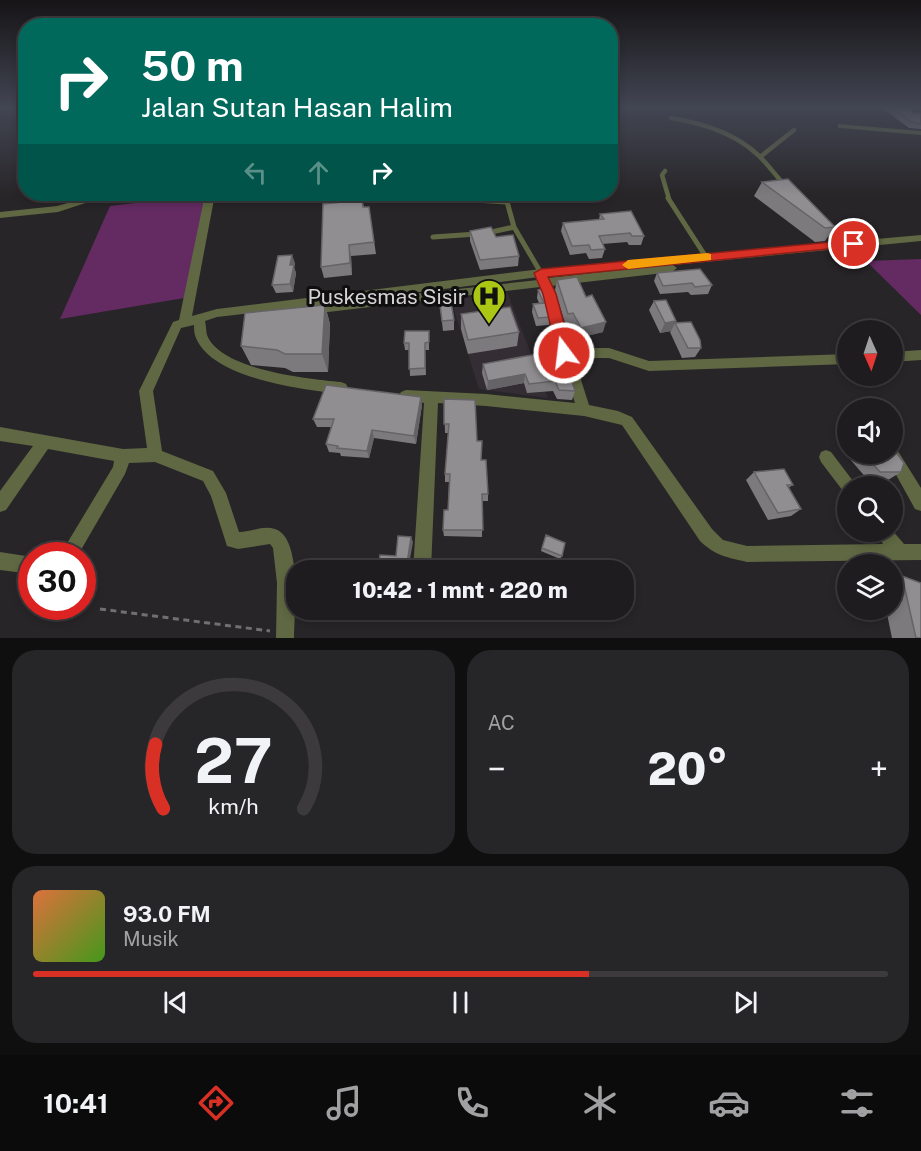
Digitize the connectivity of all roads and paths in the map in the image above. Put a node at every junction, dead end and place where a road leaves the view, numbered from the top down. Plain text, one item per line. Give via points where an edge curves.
1 (727, 137) edge
2 (786, 137) edge
3 (760, 157) junction
4 (665, 171) dead end
5 (787, 187) edge
6 (85, 201) edge
7 (209, 201) edge
8 (492, 201) edge
9 (506, 202) joint
10 (0, 215) edge
11 (819, 222) edge
12 (514, 227) junction
13 (433, 237) dead end
14 (921, 238) edge
15 (839, 245) junction
16 (921, 245) edge
17 (706, 257) junction
18 (543, 278) junction
19 (195, 319) junction
20 (564, 353) junction
21 (921, 355) edge
22 (903, 356) edge
23 (837, 359) edge
24 (352, 389) edge
25 (387, 393) edge
26 (431, 398) junction
27 (584, 410) junction
28 (0, 434) edge
29 (44, 443) junction
30 (155, 455) junction
31 (123, 456) junction
32 (826, 457) dead end
33 (898, 464) edge
34 (840, 476) edge
35 (921, 503) edge
36 (0, 504) edge
37 (76, 542) edge
38 (892, 542) edge
39 (900, 552) junction
40 (921, 552) edge
41 (423, 560) edge
42 (0, 561) edge
43 (18, 564) edge
44 (100, 609) dead end
45 (285, 635) edge

1 - 3 lane
2 - 3 lane
3 - 5 lane
4 - 17 lane via 663,186 668,197
6 - 10 street via 58,209
7 - 19 street
8 - 9 lane
9 - 12 lane
11 - 15 lane
12 - 13 lane
12 - 18 lane
14 - 15 street
15 - 17 street
16 - 18 street
17 - 18 street
18 - 19 street via 216,321
18 - 20 street
19 - 24 street via 202,338 215,354 235,367
19 - 30 street via 173,328 146,391
20 - 23 street via 609,353 650,366
20 - 27 street
21 - 22 street
25 - 26 street
26 - 27 street
26 - 41 street
27 - 39 street via 627,422 706,535 732,553
28 - 29 street
29 - 31 street
29 - 36 street
30 - 31 street
30 - 45 street via 208,476 233,540 243,543 269,536 282,543 286,561
31 - 37 street via 120,469
32 - 34 street
33 - 35 street
38 - 39 street
39 - 40 street
42 - 43 street
44 - 45 path

